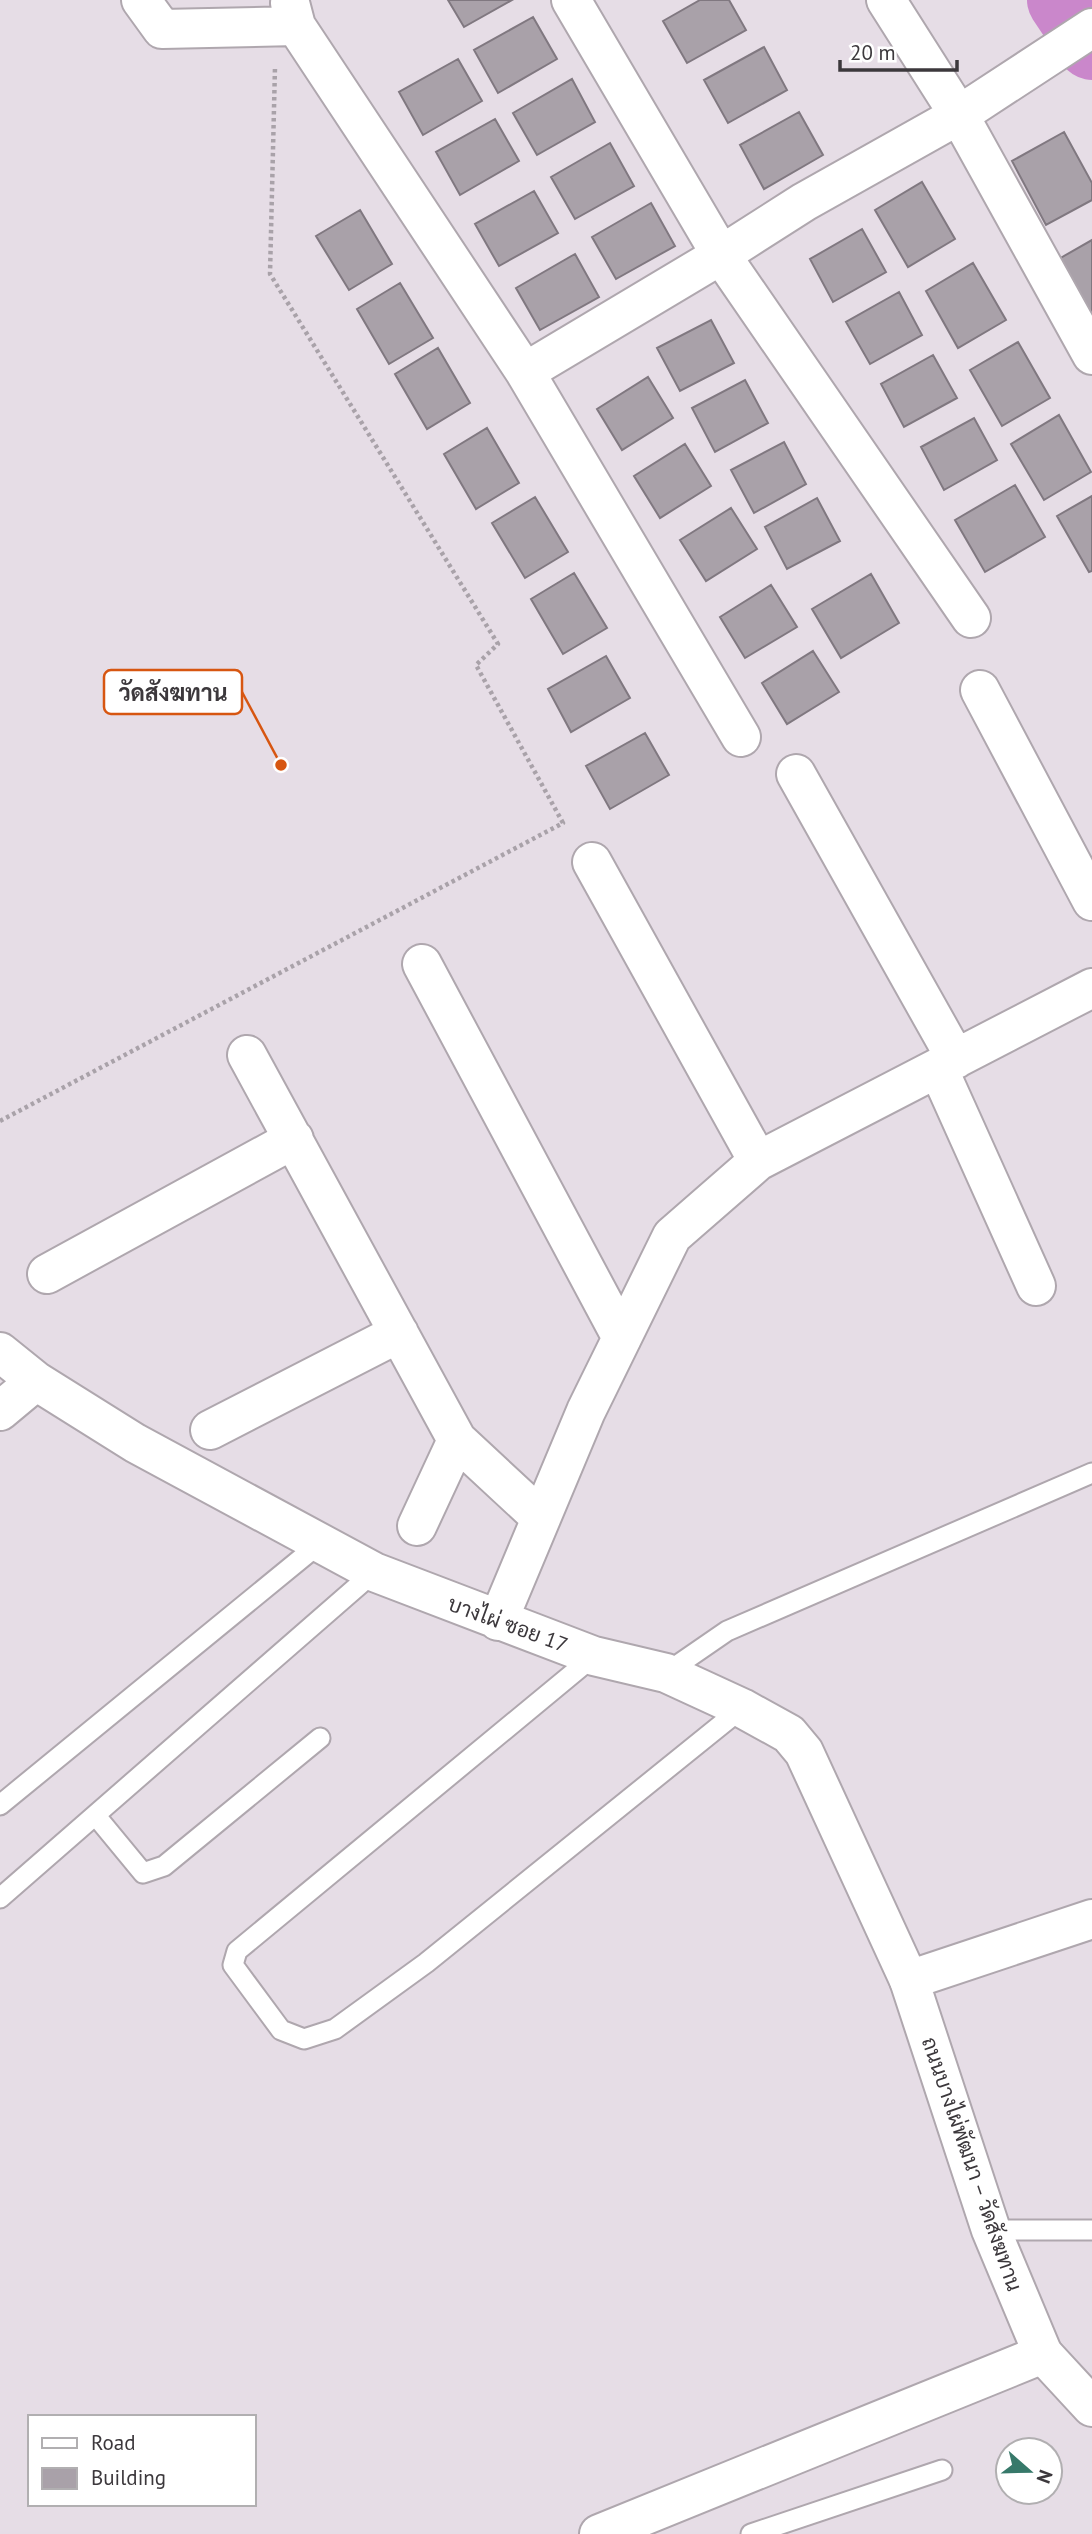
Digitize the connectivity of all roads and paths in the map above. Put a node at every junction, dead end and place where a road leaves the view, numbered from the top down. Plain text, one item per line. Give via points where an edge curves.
1 (141, 0) edge
2 (571, 0) edge
3 (886, 0) edge
4 (287, 27) edge
5 (1092, 28) edge
6 (960, 115) junction
7 (721, 255) junction
8 (1092, 355) edge
9 (525, 372) junction
10 (971, 618) dead end
11 (980, 690) dead end
12 (741, 737) dead end
13 (796, 774) dead end
14 (592, 862) dead end
15 (1092, 901) edge
16 (422, 964) dead end
17 (1092, 988) edge
18 (247, 1055) dead end
19 (947, 1064) junction
20 (0, 1121) edge
21 (294, 1139) junction
22 (758, 1161) junction
23 (47, 1274) dead end
24 (1036, 1286) dead end
25 (399, 1333) junction
26 (622, 1338) junction
27 (0, 1352) edge
28 (36, 1381) junction
29 (0, 1410) edge
30 (210, 1430) dead end
31 (457, 1440) junction
32 (1092, 1473) edge
33 (541, 1518) junction
34 (417, 1526) dead end
35 (319, 1544) junction
36 (374, 1572) junction
37 (498, 1621) junction
38 (594, 1656) junction
39 (667, 1674) junction
40 (742, 1708) junction
41 (320, 1738) dead end
42 (0, 1805) edge
43 (96, 1816) junction
44 (0, 1898) edge
45 (1092, 1919) edge
46 (909, 1980) junction
47 (991, 2230) junction
48 (1092, 2230) edge
49 (1043, 2354) junction
50 (1092, 2407) edge
51 (942, 2470) dead end
52 (659, 2523) edge
53 (599, 2534) edge
54 (751, 2534) edge

1 - 4 street via 162,29
2 - 7 street
3 - 6 street
4 - 9 street
4 - 20 path via 270,274 498,644 476,665 564,823
5 - 6 street
6 - 7 street via 804,202
6 - 8 street
7 - 9 street
7 - 10 street
9 - 12 street
11 - 15 street
13 - 19 street
14 - 22 street
16 - 26 street
17 - 19 street
18 - 21 street
19 - 22 street
19 - 24 street
21 - 23 street
21 - 25 street
22 - 26 street via 672,1237
25 - 30 street
25 - 31 street
26 - 33 street
27 - 28 street, บางไผ่ ซอย 17
28 - 29 street
28 - 35 street, บางไผ่ ซอย 17 via 135,1443
31 - 33 street
31 - 34 street
32 - 39 lane via 727,1632
33 - 37 street
35 - 36 street, บางไผ่ ซอย 17
35 - 42 lane
36 - 37 street, บางไผ่ ซอย 17
36 - 43 lane
37 - 38 street, บางไผ่ ซอย 17
38 - 39 street, บางไผ่ ซอย 17
38 - 40 lane via 237,1951 233,1965 281,2030 304,2039 335,2029 426,1963
39 - 40 street, บางไผ่ ซอย 17
40 - 46 street, บางไผ่ ซอย 17 via 789,1734 804,1752
41 - 43 lane via 164,1866 143,1872
43 - 44 lane
45 - 46 street
46 - 47 street, ถนนบางไผ่พัฒนา – วัดสังฆทาน
47 - 48 lane
47 - 49 street, ถนนบางไผ่พัฒนา – วัดสังฆทาน
49 - 50 street
49 - 52 street
51 - 54 lane
52 - 53 street

